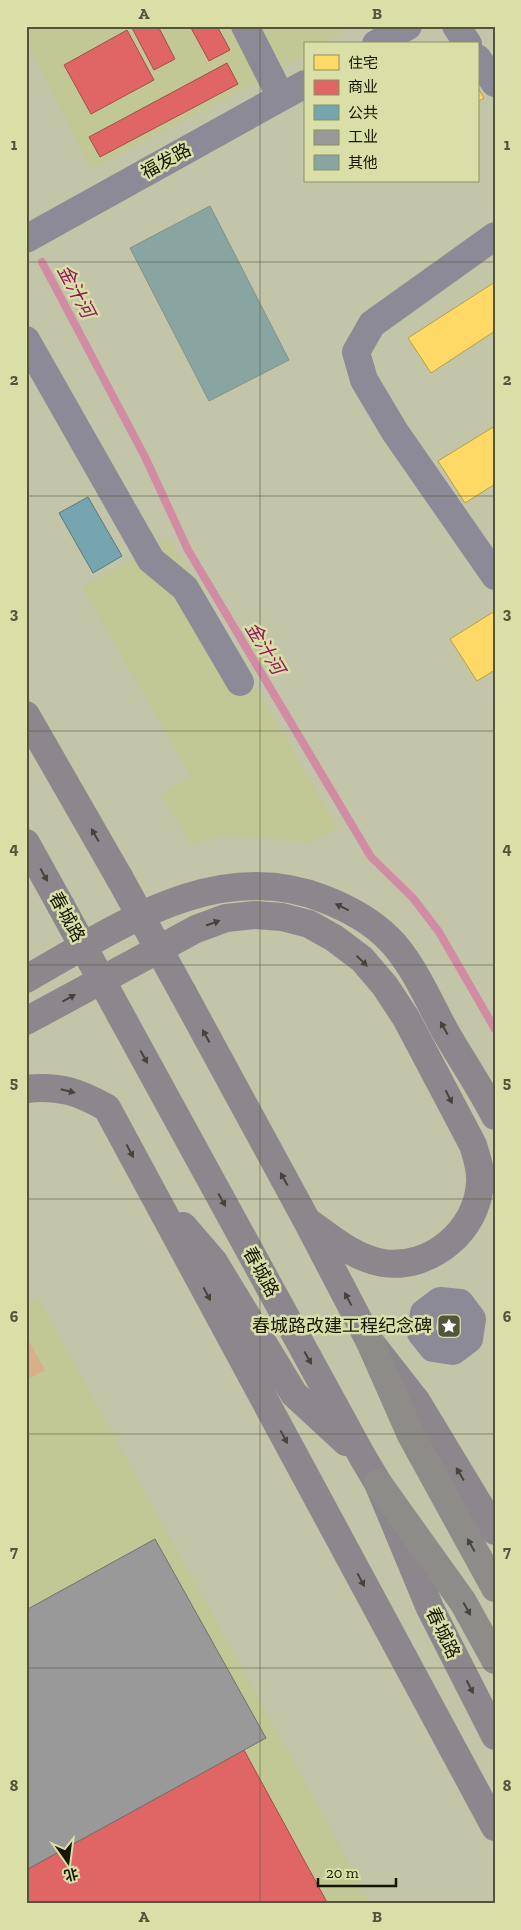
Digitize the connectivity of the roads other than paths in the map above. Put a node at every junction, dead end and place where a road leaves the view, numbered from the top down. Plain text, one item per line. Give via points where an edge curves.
1 (245, 26) edge
2 (408, 26) edge
3 (456, 26) edge
4 (380, 42) edge
5 (467, 42) edge
6 (478, 59) edge
7 (495, 83) edge
8 (304, 85) edge
9 (281, 97) junction
10 (495, 236) edge
11 (26, 238) edge
12 (26, 340) edge
13 (495, 576) edge
14 (240, 682) dead end
15 (26, 715) edge
16 (26, 843) edge
17 (26, 979) edge
18 (26, 1021) edge
19 (26, 1089) edge
20 (495, 1116) edge
21 (149, 1188) junction
22 (307, 1221) junction
23 (370, 1342) junction
24 (362, 1456) junction
25 (378, 1483) junction
26 (495, 1531) edge
27 (495, 1588) edge
28 (495, 1660) edge
29 (495, 1736) edge
30 (495, 1827) edge

1 - 9 street
2 - 4 street
3 - 5 street
6 - 7 street
8 - 9 street, 福发路
9 - 11 street, 福发路
10 - 13 street via 372,324 356,352 364,380 395,432
12 - 14 street via 151,560 185,588
22 -> 15 main road, bridge via 119,877
16 -> 24 main road, 春城路, bridge
20 -> 17 main road via 407,962 389,938 367,920 316,896 284,887 256,885 226,887 193,895 116,929
18 -> 22 main road via 196,928 226,918 282,917 309,924 334,938 362,959 406,1018 474,1145 480,1165 480,1183 478,1200 462,1231 450,1244 419,1260 385,1263 368,1259 352,1253
19 -> 21 main road via 64,1089 107,1108
21 - 24 main road via 214,1262 294,1394
21 -> 30 main road
23 -> 22 main road
26 -> 23 main road via 417,1402
27 -> 23 highway via 411,1435
24 - 25 main road, 春城路
25 -> 28 highway via 463,1602
25 -> 29 main road, 春城路 via 430,1608

